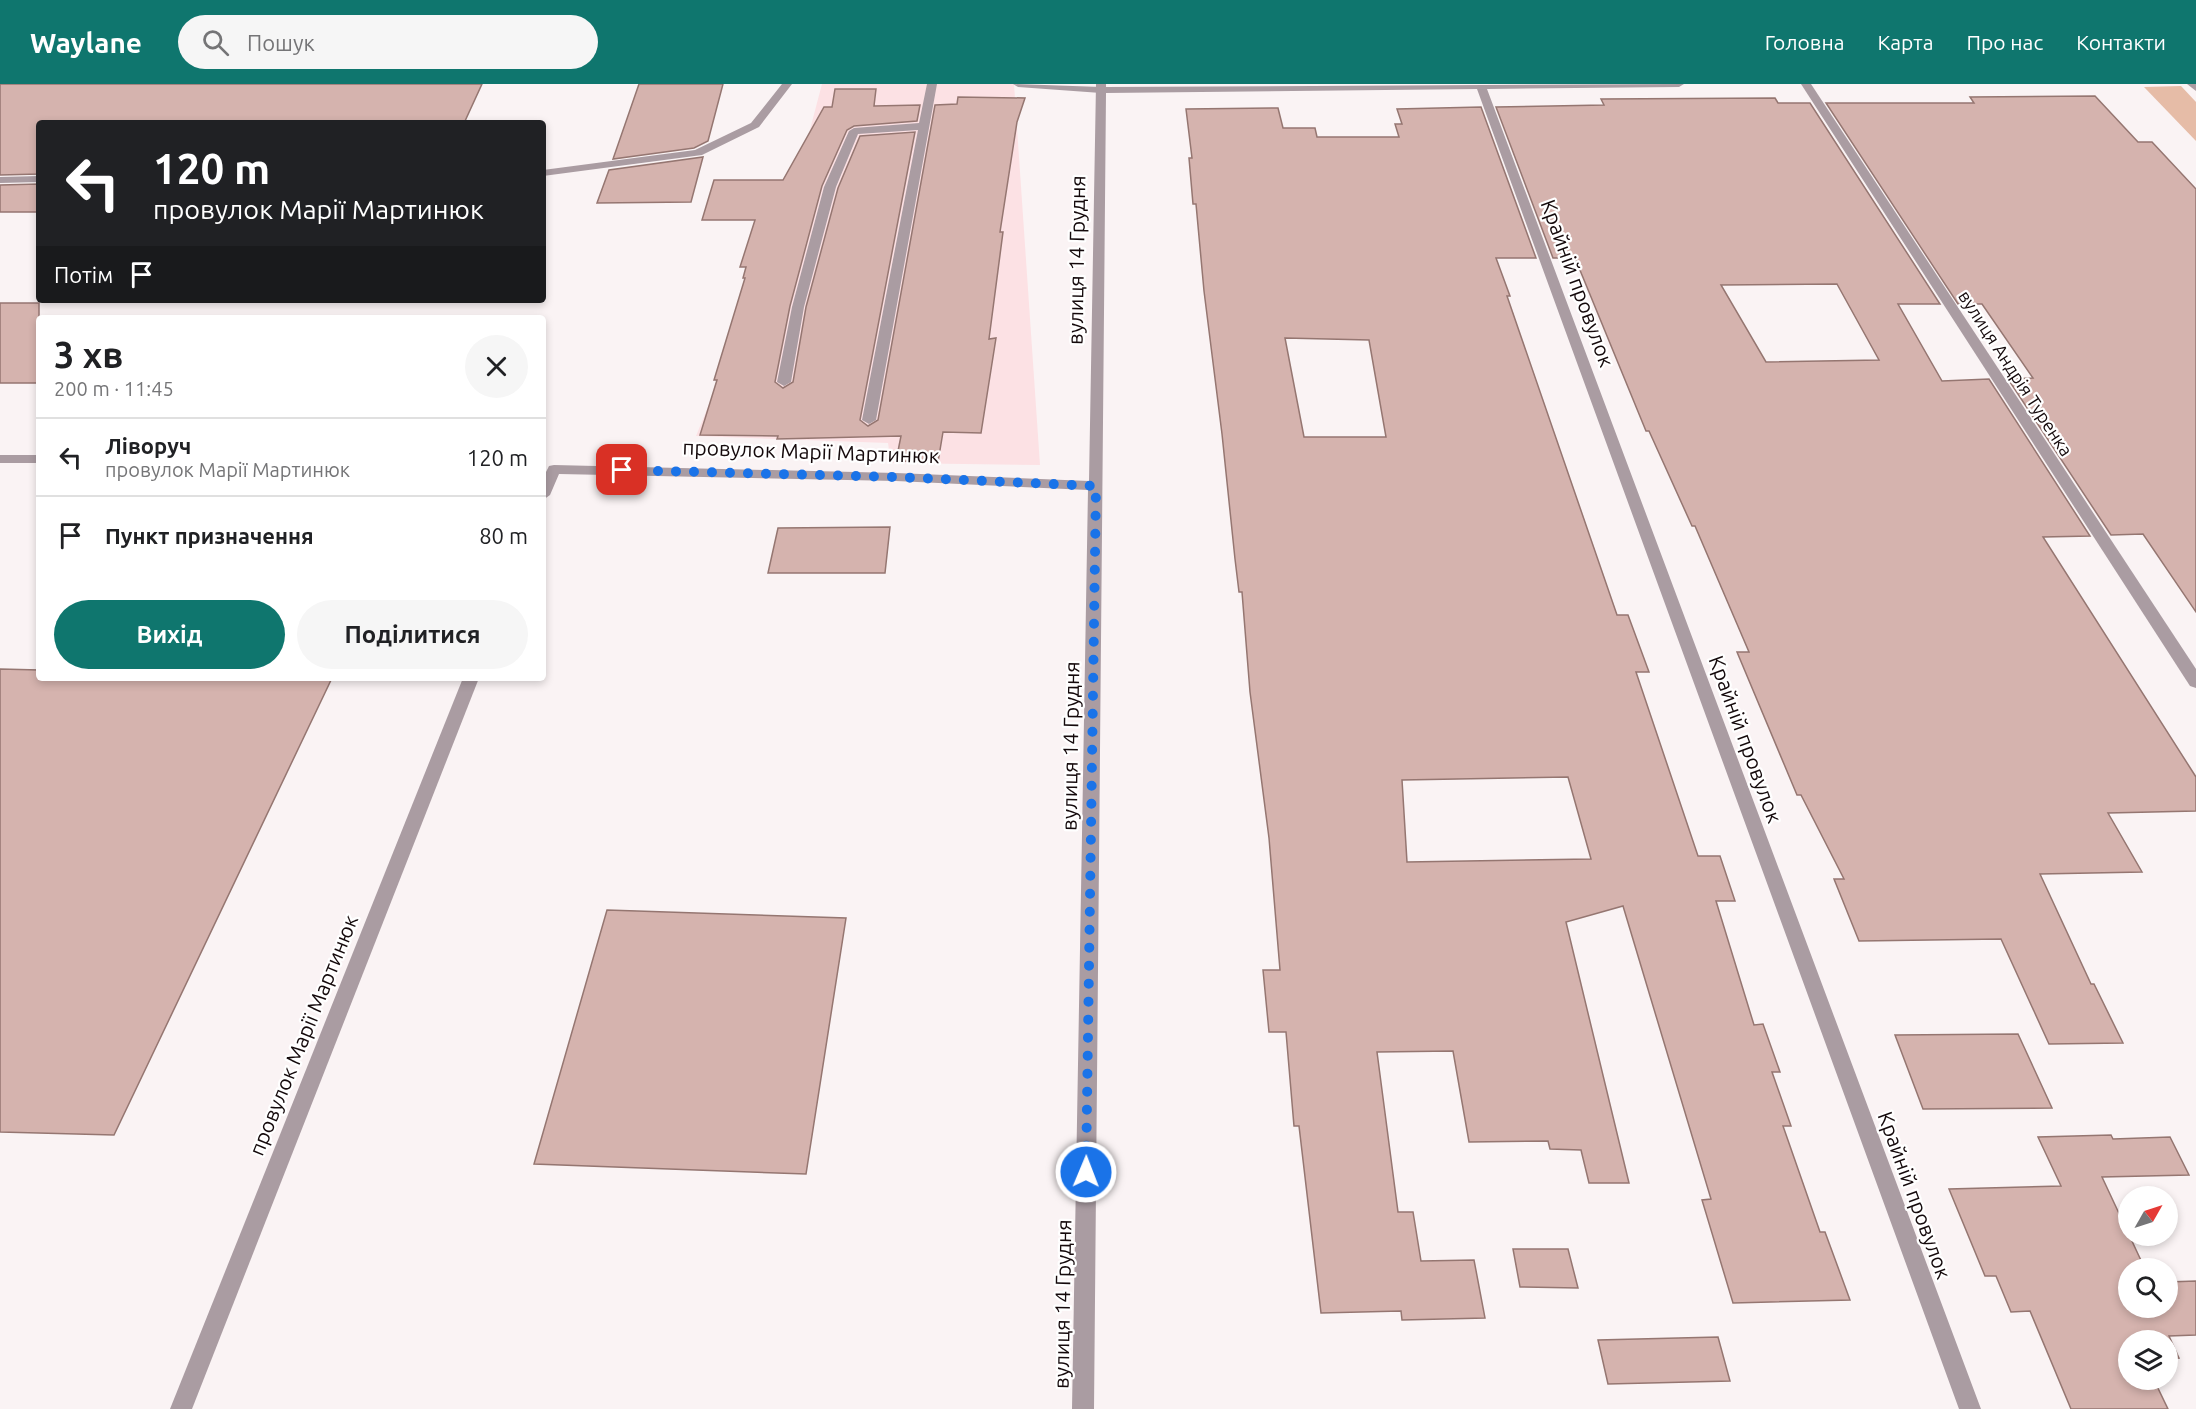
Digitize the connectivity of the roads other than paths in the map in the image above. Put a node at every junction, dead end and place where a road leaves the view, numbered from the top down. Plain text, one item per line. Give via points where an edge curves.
1 (787, 84) edge
2 (932, 84) edge
3 (1018, 84) edge
4 (1678, 84) edge
5 (1806, 84) edge
6 (2192, 84) edge
7 (1480, 85) edge
8 (1101, 87) edge
9 (2196, 87) edge
10 (924, 126) junction
11 (546, 173) edge
12 (36, 179) edge
13 (0, 180) edge
14 (784, 382) dead end
15 (869, 420) dead end
16 (0, 459) edge
17 (36, 459) edge
18 (548, 469) edge
19 (1096, 486) junction
20 (470, 681) edge
21 (2196, 682) edge
22 (181, 1409) edge
23 (1083, 1409) edge
24 (1970, 1409) edge

1 - 11 street via 755,125 698,153
2 - 10 street
3 - 8 street
4 - 7 street
5 - 21 street, вулиця Андрія Туренка
6 - 9 street
7 - 8 street
7 - 24 street, Крайній провулок
8 - 19 street, вулиця 14 Грудня
10 - 14 street via 854,131 830,187 798,307
10 - 15 street
12 - 13 street
16 - 17 street
18 - 19 street, провулок Марії Мартинюк
19 - 23 street, вулиця 14 Грудня
20 - 22 street, провулок Марії Мартинюк

